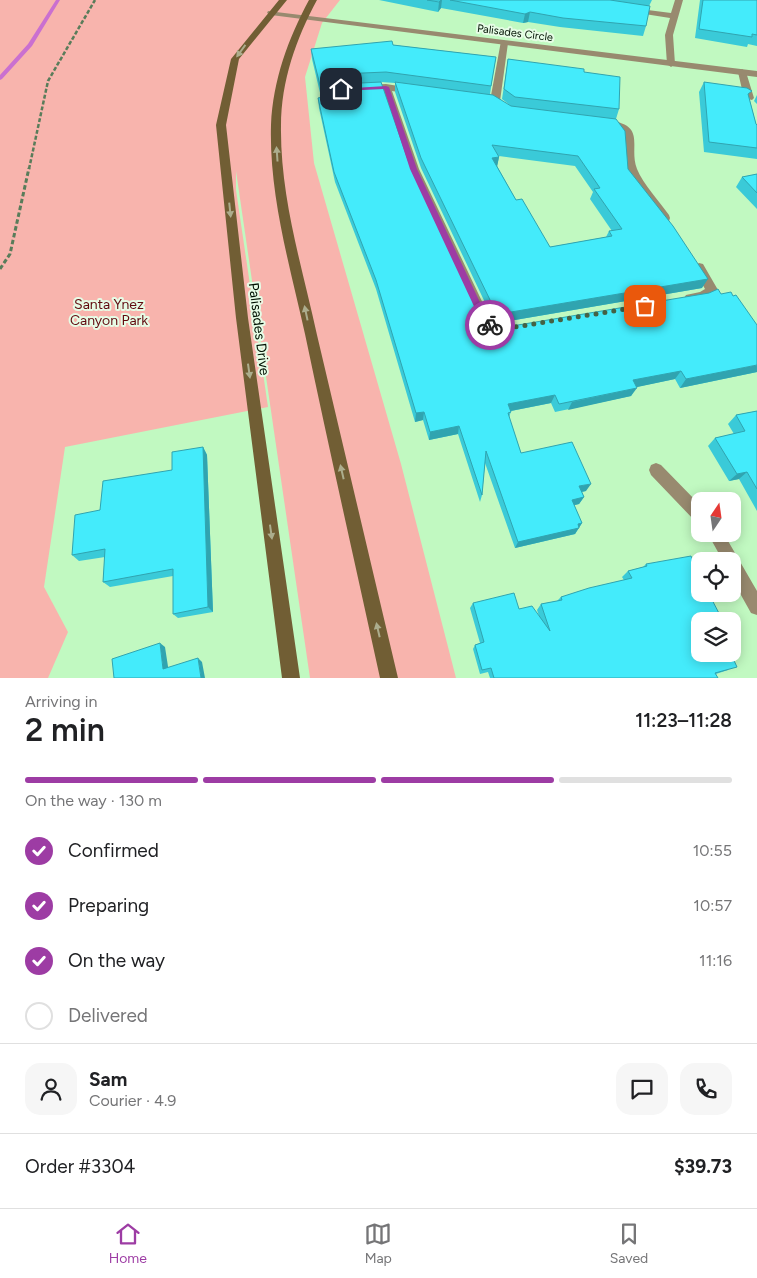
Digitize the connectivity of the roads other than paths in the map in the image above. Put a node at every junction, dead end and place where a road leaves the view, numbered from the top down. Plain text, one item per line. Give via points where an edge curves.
1 (283, 0) edge
2 (313, 0) edge
3 (679, 0) edge
4 (627, 9) edge
5 (271, 13) junction
6 (674, 16) junction
7 (305, 18) junction
8 (504, 44) junction
9 (671, 64) junction
10 (742, 72) junction
11 (757, 74) edge
12 (386, 87) junction
13 (350, 89) edge
14 (426, 92) edge
15 (494, 102) edge
16 (750, 104) edge
17 (597, 122) edge
18 (670, 225) edge
19 (692, 258) edge
20 (674, 301) edge
21 (501, 327) edge
22 (656, 470) dead end
23 (691, 507) edge
24 (741, 579) edge
25 (757, 608) edge
26 (291, 678) edge
27 (389, 678) edge

1 - 5 street, Palisades Drive
2 - 7 street
3 - 6 street
4 - 6 street
5 - 7 street, Palisades Circle
5 -> 26 street, Palisades Drive via 235,59 221,125 242,318
6 - 9 street via 669,35
7 - 8 street, Palisades Circle
27 -> 7 street via 301,290 277,152 279,92 289,55
8 - 9 street, Palisades Circle
8 - 15 street
9 - 10 street, Palisades Circle
10 - 11 street, Palisades Circle
10 - 16 street
12 - 13 street
12 - 14 street
12 - 21 street via 414,169 482,317 492,327
17 - 18 street via 624,128 630,137 632,169
19 - 20 street via 712,290 703,296
22 - 23 street
24 - 25 street

